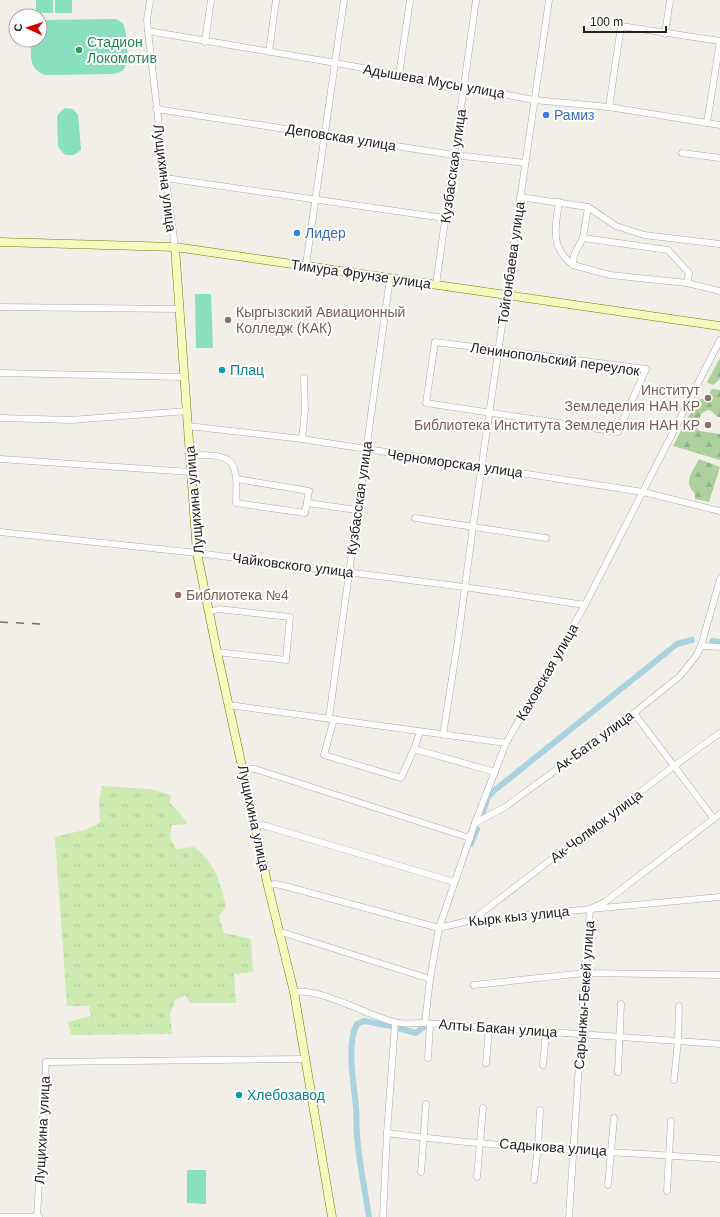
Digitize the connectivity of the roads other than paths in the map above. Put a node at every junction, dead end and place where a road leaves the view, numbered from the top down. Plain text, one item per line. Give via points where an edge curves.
1 (150, 0) edge
2 (211, 0) edge
3 (276, 0) edge
4 (344, 0) edge
5 (410, 0) edge
6 (476, 0) edge
7 (549, 0) edge
8 (670, 0) edge
9 (148, 31) junction
10 (665, 34) junction
11 (205, 42) junction
12 (269, 52) junction
13 (336, 63) junction
14 (399, 75) junction
15 (465, 86) junction
16 (534, 100) junction
17 (609, 107) junction
18 (156, 109) junction
19 (707, 122) junction
20 (720, 125) edge
21 (325, 135) junction
22 (682, 152) dead end
23 (454, 155) junction
24 (720, 158) edge
25 (525, 163) junction
26 (165, 178) junction
27 (520, 197) junction
28 (316, 200) junction
29 (559, 202) junction
30 (588, 207) junction
31 (445, 218) junction
32 (583, 238) junction
33 (0, 242) edge
34 (720, 244) edge
35 (174, 247) junction
36 (306, 265) junction
37 (573, 265) junction
38 (390, 278) junction
39 (687, 283) junction
40 (436, 285) junction
41 (720, 291) edge
42 (506, 295) junction
43 (0, 307) edge
44 (179, 310) junction
45 (720, 326) edge
46 (720, 340) edge
47 (498, 351) junction
48 (0, 373) edge
49 (184, 377) junction
50 (304, 378) dead end
51 (187, 411) junction
52 (489, 413) junction
53 (0, 418) edge
54 (188, 426) junction
55 (302, 439) junction
56 (367, 450) junction
57 (190, 455) junction
58 (0, 459) edge
59 (481, 466) junction
60 (191, 472) junction
61 (237, 479) junction
62 (643, 492) junction
63 (307, 503) junction
64 (357, 510) junction
65 (720, 510) edge
66 (415, 518) dead end
67 (472, 526) junction
68 (0, 532) edge
69 (546, 538) dead end
70 (198, 553) junction
71 (348, 573) junction
72 (720, 578) edge
73 (464, 587) junction
74 (585, 605) junction
75 (209, 612) junction
76 (701, 646) junction
77 (720, 647) edge
78 (217, 652) junction
79 (229, 706) junction
80 (634, 713) junction
81 (331, 718) junction
82 (420, 732) junction
83 (720, 733) edge
84 (443, 735) junction
85 (506, 743) junction
86 (414, 749) junction
87 (674, 766) junction
88 (243, 769) junction
89 (495, 772) junction
90 (720, 814) edge
91 (714, 819) junction
92 (475, 823) junction
93 (256, 826) junction
94 (470, 838) junction
95 (454, 882) junction
96 (268, 886) junction
97 (720, 897) edge
98 (590, 909) junction
99 (472, 920) junction
100 (439, 928) junction
101 (278, 931) junction
102 (585, 973) junction
103 (720, 975) edge
104 (430, 979) junction
105 (474, 985) dead end
106 (294, 992) junction
107 (621, 1004) dead end
108 (679, 1006) dead end
109 (395, 1023) junction
110 (428, 1023) junction
111 (488, 1028) junction
112 (546, 1032) junction
113 (581, 1034) junction
114 (620, 1037) junction
115 (678, 1041) junction
116 (720, 1044) edge
117 (428, 1058) dead end
118 (306, 1059) junction
119 (486, 1063) dead end
120 (543, 1065) dead end
121 (618, 1072) dead end
122 (674, 1080) dead end
123 (426, 1104) dead end
124 (483, 1108) dead end
125 (540, 1110) dead end
126 (614, 1118) dead end
127 (671, 1121) dead end
128 (387, 1133) junction
129 (423, 1138) junction
130 (480, 1142) junction
131 (538, 1147) junction
132 (573, 1149) junction
133 (611, 1151) junction
134 (670, 1156) junction
135 (720, 1159) edge
136 (421, 1172) dead end
137 (477, 1177) dead end
138 (534, 1180) dead end
139 (608, 1185) dead end
140 (667, 1190) dead end
141 (0, 1217) edge
142 (38, 1217) edge
143 (332, 1217) edge
144 (383, 1217) edge
145 (569, 1217) edge

1 - 9 street, Лущихина улица
2 - 11 street
3 - 12 street
4 - 13 street
5 - 14 street
6 - 15 street, Кузбасская улица
7 - 16 street, Тойгонбаева улица
8 - 10 street
9 - 11 street, Адышева Мусы улица
9 - 18 street, Лущихина улица
10 - 17 street via 621,26
10 - 19 street via 720,41
11 - 12 street, Адышева Мусы улица
12 - 13 street, Адышева Мусы улица
13 - 14 street, Адышева Мусы улица
13 - 21 street
14 - 15 street, Адышева Мусы улица
15 - 16 street, Адышева Мусы улица
15 - 23 street, Кузбасская улица
16 - 17 street, Адышева Мусы улица
16 - 25 street, Тойгонбаева улица
17 - 19 street, Адышева Мусы улица
18 - 21 street, Деповская улица
18 - 26 street, Лущихина улица
19 - 20 street, Адышева Мусы улица
21 - 23 street, Деповская улица
21 - 28 street
22 - 24 street
23 - 25 street, Деповская улица
23 - 31 street, Кузбасская улица
25 - 27 street, Тойгонбаева улица
26 - 28 street
26 - 35 street, Лущихина улица
27 - 29 street
27 - 42 street, Тойгонбаева улица
28 - 31 street
28 - 36 street
29 - 30 street
29 - 37 street via 555,228 556,242 562,255
30 - 32 street
30 - 34 street via 616,226 644,235
31 - 40 street, Кузбасская улица
32 - 37 street via 574,255
32 - 39 street via 668,250 689,273
33 - 35 street, Тимура Фрунзе улица
35 - 36 street, Тимура Фрунзе улица
35 - 44 street, Лущихина улица
36 - 38 street, Тимура Фрунзе улица
37 - 39 street via 610,275
38 - 40 street, Тимура Фрунзе улица
38 - 56 street, Кузбасская улица
39 - 41 street
40 - 42 street, Тимура Фрунзе улица
42 - 45 street, Тимура Фрунзе улица
42 - 47 street, Тойгонбаева улица
43 - 44 street
44 - 49 street, Лущихина улица
46 - 62 street, Каховская улица
47 - 52 street, Тойгонбаева улица
47 - 52 street, Ленинопольский переулок via 435,342 426,402
47 - 52 street, Ленинопольский переулок via 646,369 618,432
48 - 49 street
49 - 51 street, Лущихина улица
50 - 55 street via 305,410
51 - 53 street via 71,420
51 - 54 street, Лущихина улица
52 - 59 street, Тойгонбаева улица
54 - 55 street, Черноморская улица
54 - 57 street, Лущихина улица
55 - 56 street, Черноморская улица
56 - 59 street, Черноморская улица
56 - 64 street, Кузбасская улица
57 - 60 street, Лущихина улица
57 - 61 street via 213,455 229,460 234,465
58 - 60 street
59 - 62 street, Черноморская улица
59 - 67 street, Тойгонбаева улица
60 - 70 street, Лущихина улица
61 - 63 street via 309,491
61 - 63 street via 236,503 305,513
62 - 65 street, Черноморская улица
62 - 74 street, Каховская улица
63 - 64 street
64 - 71 street, Кузбасская улица
66 - 67 street
67 - 69 street
67 - 73 street, Тойгонбаева улица
68 - 70 street, Чайковского улица
70 - 71 street, Чайковского улица
70 - 75 street, Лущихина улица
71 - 73 street, Чайковского улица
71 - 81 street, Кузбасская улица
72 - 76 street
73 - 74 street, Чайковского улица
73 - 84 street, Тойгонбаева улица
74 - 85 street, Каховская улица
75 - 78 street, Лущихина улица
75 - 78 street via 219,609 290,617 286,660
76 - 77 street
76 - 80 street, Ак-Бата улица via 680,676
78 - 79 street, Лущихина улица
79 - 81 street
79 - 88 street, Лущихина улица
80 - 87 street
80 - 92 street, Ак-Бата улица via 505,807
81 - 82 street
81 - 86 street, Кузбасская улица via 324,755 401,778
82 - 84 street
82 - 86 street
83 - 87 street, Ак-Чолмок улица
84 - 85 street
85 - 89 street, Каховская улица
86 - 89 street
87 - 91 street
87 - 99 street, Ак-Чолмок улица
88 - 93 street, Лущихина улица
88 - 94 street via 254,768
89 - 92 street, Каховская улица
90 - 91 street, Сарынжы-Бекей улица
91 - 98 street, Сарынжы-Бекей улица via 605,902
92 - 94 street, Каховская улица
93 - 95 street via 266,826
93 - 96 street, Лущихина улица
94 - 95 street, Каховская улица
95 - 100 street, Каховская улица
96 - 100 street via 281,885
96 - 101 street, Лущихина улица
97 - 98 street, Кырк кыз улица
98 - 99 street, Кырк кыз улица
98 - 102 street, Сарынжы-Бекей улица
99 - 100 street, Кырк кыз улица
100 - 104 street, Каховская улица
101 - 104 street
101 - 106 street, Лущихина улица
102 - 103 street
102 - 105 street
102 - 113 street, Сарынжы-Бекей улица
104 - 110 street, Каховская улица
106 - 109 street via 316,994
106 - 118 street, Лущихина улица
107 - 114 street
108 - 115 street
109 - 110 street, Алты Бакан улица
109 - 128 street
110 - 111 street, Алты Бакан улица
110 - 117 street, Каховская улица
111 - 112 street, Алты Бакан улица
111 - 119 street
112 - 113 street, Алты Бакан улица
112 - 120 street
113 - 114 street, Алты Бакан улица
113 - 132 street, Сарынжы-Бекей улица
114 - 115 street, Алты Бакан улица
114 - 121 street
115 - 116 street, Алты Бакан улица
115 - 122 street
118 - 142 street, Лущихина улица via 46,1062
118 - 143 street, Лущихина улица
123 - 129 street
124 - 130 street
125 - 131 street
126 - 133 street
127 - 134 street
128 - 129 street, Садыкова улица
128 - 144 street
129 - 130 street, Садыкова улица
129 - 136 street
130 - 131 street, Садыкова улица
130 - 137 street
131 - 132 street, Садыкова улица
131 - 138 street
132 - 133 street, Садыкова улица
132 - 145 street, Сарынжы-Бекей улица
133 - 134 street, Садыкова улица
133 - 139 street
134 - 135 street, Садыкова улица
134 - 140 street
141 - 142 street

